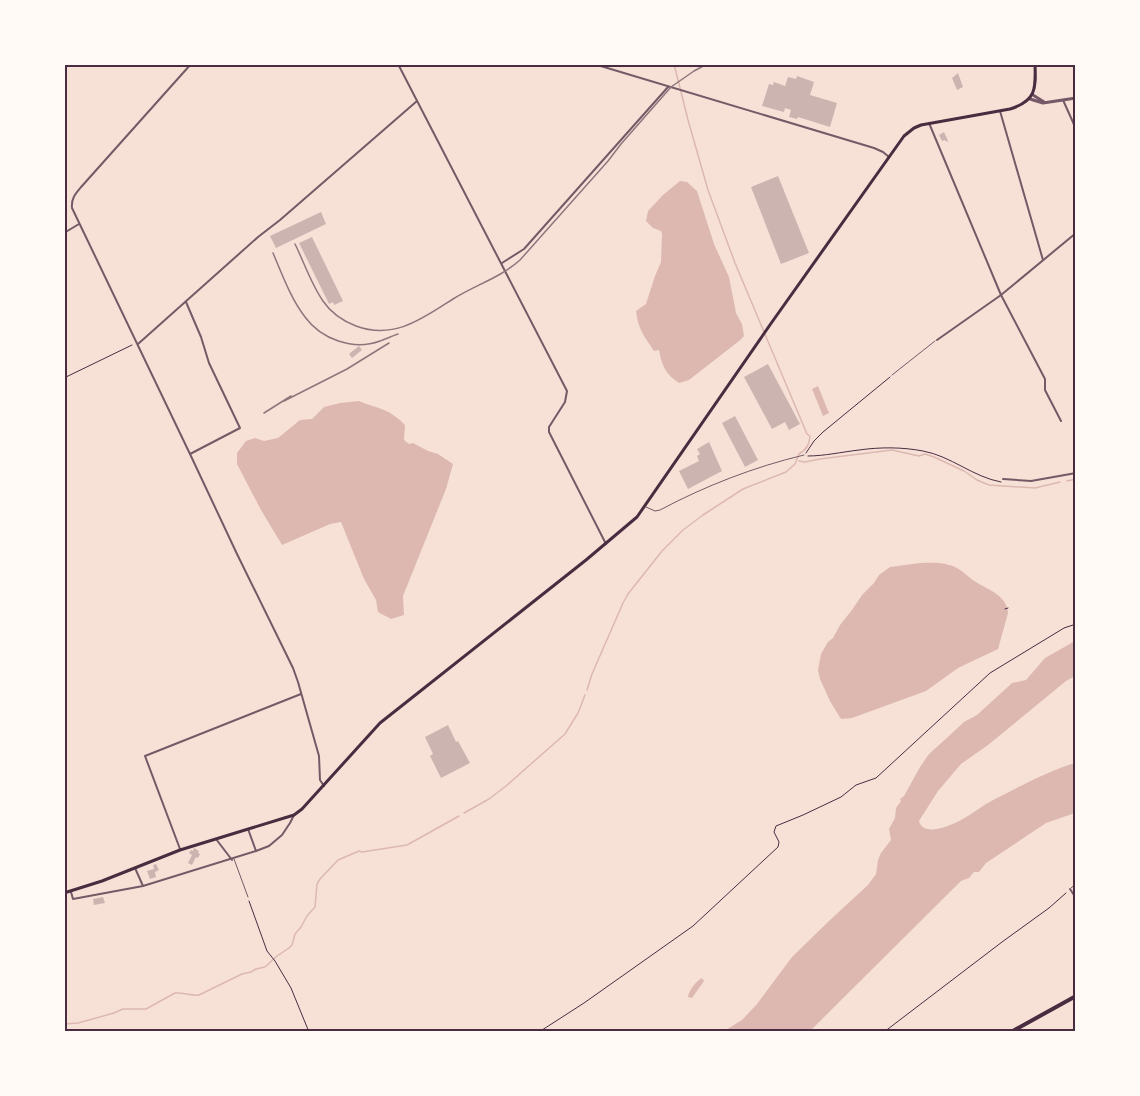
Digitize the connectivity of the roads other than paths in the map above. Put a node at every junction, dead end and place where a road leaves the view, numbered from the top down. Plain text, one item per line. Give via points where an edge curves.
1 (191, 64) edge
2 (398, 64) edge
3 (594, 64) edge
4 (1035, 64) edge
5 (187, 66) edge
6 (668, 87) junction
7 (1031, 97) junction
8 (1076, 98) edge
9 (1063, 100) junction
10 (417, 101) junction
11 (1000, 111) junction
12 (929, 123) junction
13 (1076, 129) edge
14 (889, 156) junction
15 (79, 224) junction
16 (64, 233) edge
17 (1076, 234) edge
18 (1043, 261) junction
19 (501, 263) junction
20 (1001, 295) junction
21 (186, 302) junction
22 (937, 340) joint
23 (137, 344) junction
24 (892, 375) road end
25 (1061, 421) dead end
26 (190, 454) junction
27 (805, 455) road end
28 (1076, 473) edge
29 (1003, 481) road end
30 (645, 506) junction
31 (606, 544) junction
32 (301, 694) junction
33 (324, 786) junction
34 (294, 815) junction
35 (248, 829) junction
36 (216, 839) junction
37 (180, 850) junction
38 (256, 851) junction
39 (233, 859) junction
40 (135, 868) junction
41 (1076, 884) edge
42 (143, 886) junction
43 (1070, 889) joint
44 (70, 891) junction
45 (64, 893) edge
46 (248, 897) road end
47 (1076, 898) edge
48 (1076, 996) edge
49 (1011, 1032) edge

1 - 5 street
2 - 10 street
3 - 6 street
4 - 7 main road
5 - 15 street via 73,197 72,208
6 - 14 street via 874,148
6 - 19 street via 524,249
7 - 9 street via 1046,102
7 - 11 main road via 1021,106
8 - 9 street
9 - 13 street
10 - 19 street
10 - 21 street
11 - 12 main road
11 - 18 street
12 - 14 main road via 904,136
12 - 20 street
14 - 30 main road
15 - 16 street
15 - 23 street
17 - 18 street
18 - 20 street
19 - 31 street via 567,391 549,432
20 - 22 street
20 - 25 street via 1045,379 1045,390
21 - 23 street
21 - 26 street via 240,428
22 - 24 lane
23 - 26 street
26 - 32 street via 293,668
27 - 30 lane via 745,473 660,510
28 - 29 street via 1031,481
30 - 31 main road
31 - 33 main road via 380,723
32 - 33 street
32 - 37 street via 145,756
33 - 34 main road
34 - 35 main road
34 - 38 street via 282,835
35 - 36 main road
35 - 38 street
36 - 37 main road
36 - 39 street
37 - 40 main road
38 - 39 street
39 - 42 street
39 - 46 lane
40 - 42 street
40 - 44 main road
41 - 43 lane
42 - 44 street via 73,899
43 - 47 street
44 - 45 main road
48 - 49 main road

